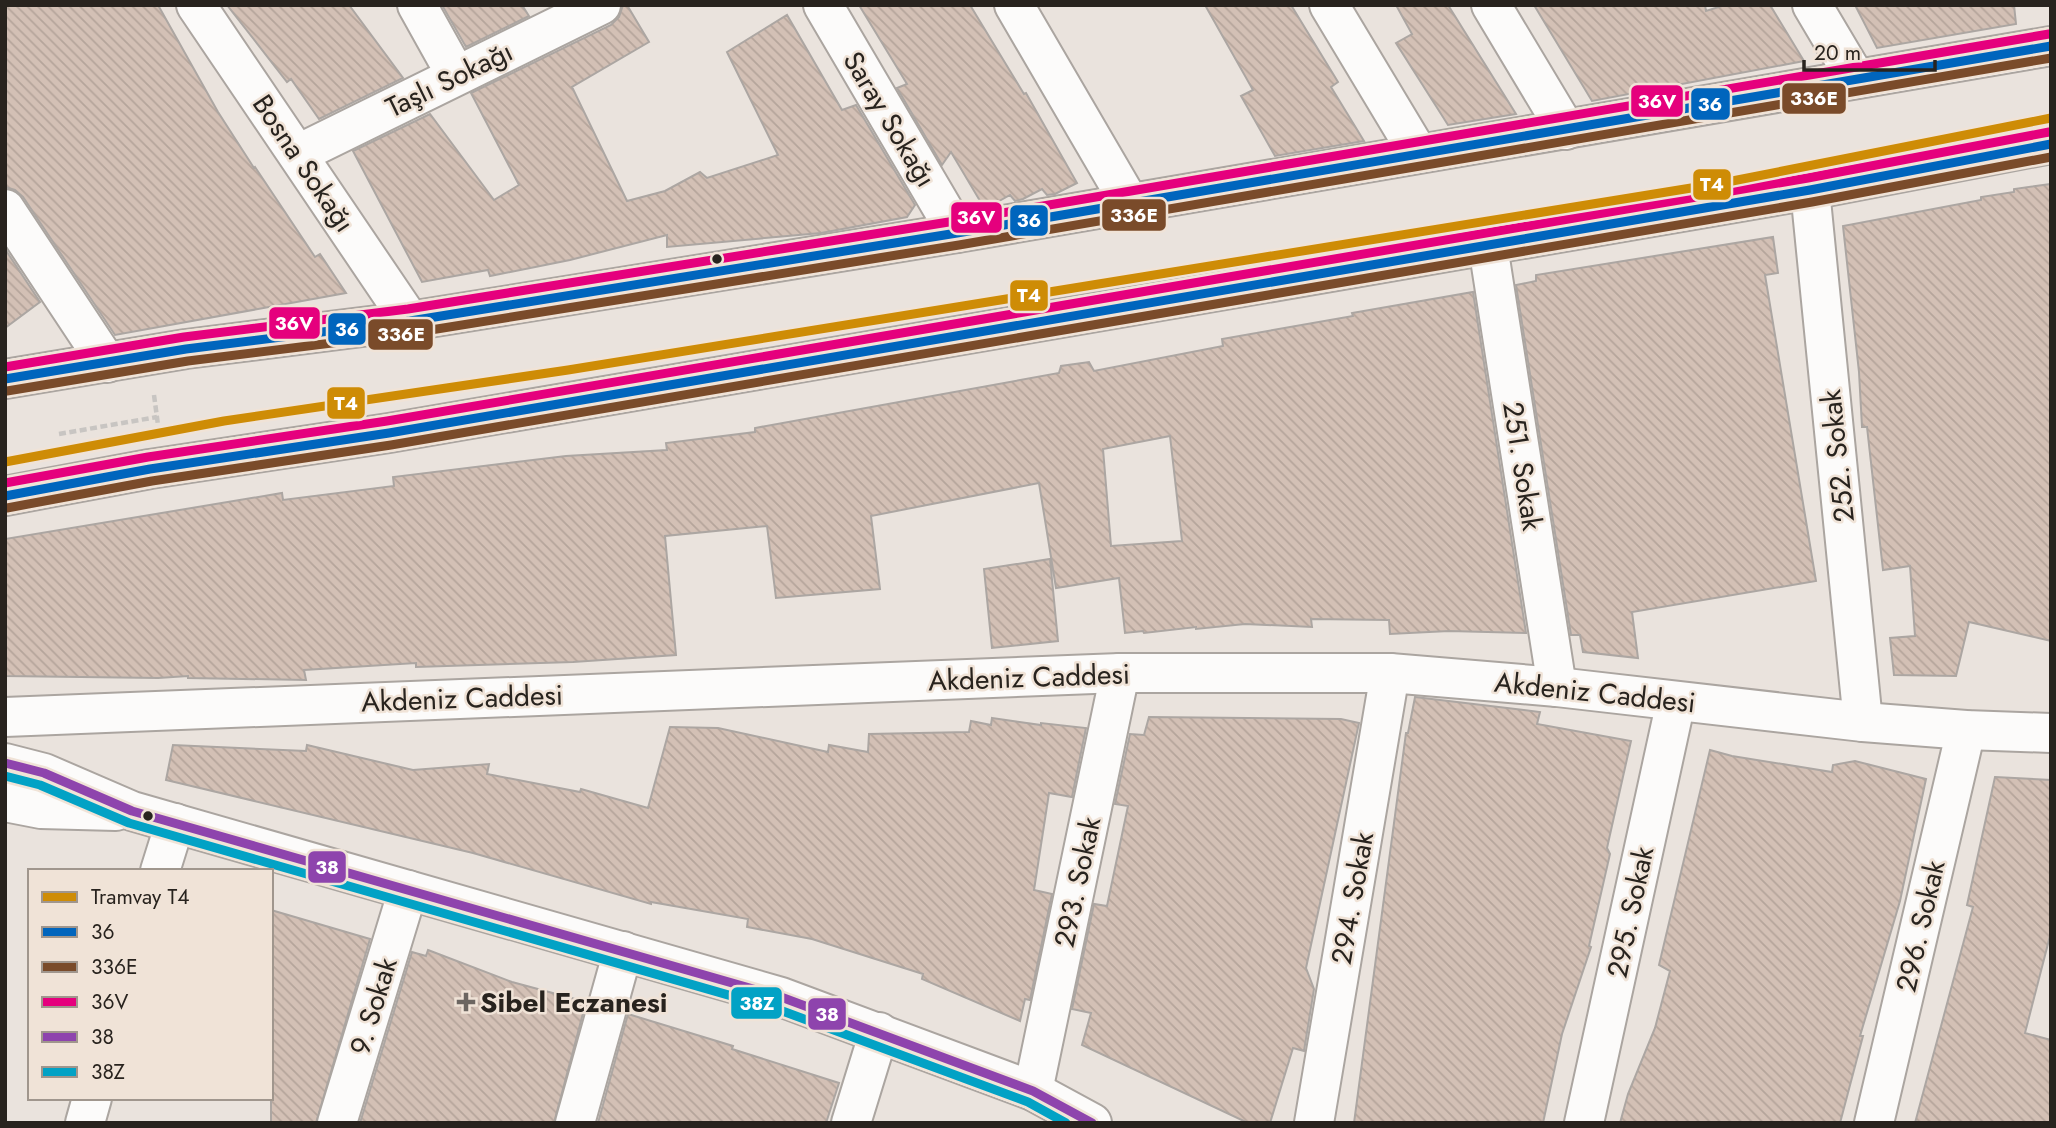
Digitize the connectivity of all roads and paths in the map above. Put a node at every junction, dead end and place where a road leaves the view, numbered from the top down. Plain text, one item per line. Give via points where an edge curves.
1 (196, 5) edge
2 (417, 5) edge
3 (601, 5) edge
4 (823, 5) edge
5 (1014, 5) edge
6 (1329, 5) edge
7 (1491, 5) edge
8 (1812, 5) edge
9 (2051, 46) edge
10 (456, 75) junction
11 (1856, 79) junction
12 (1566, 130) junction
13 (2051, 144) edge
14 (298, 153) junction
15 (1418, 153) junction
16 (1810, 190) junction
17 (1129, 202) junction
18 (5, 209) edge
19 (957, 233) junction
20 (1488, 246) junction
21 (410, 321) junction
22 (149, 355) junction
23 (107, 363) junction
24 (5, 379) edge
25 (157, 417) junction
26 (59, 434) dead end
27 (166, 467) junction
28 (5, 496) edge
29 (1120, 673) junction
30 (1390, 673) junction
31 (1558, 687) junction
32 (1676, 701) junction
33 (5, 717) edge
34 (1863, 722) junction
35 (1966, 730) junction
36 (2051, 733) edge
37 (5, 763) edge
38 (5, 802) edge
39 (132, 811) junction
40 (175, 823) junction
41 (161, 869) edge
42 (408, 890) junction
43 (623, 951) junction
44 (879, 1032) junction
45 (1033, 1091) junction
46 (91, 1100) edge
47 (85, 1123) edge
48 (337, 1123) edge
49 (575, 1123) edge
50 (851, 1123) edge
51 (1092, 1123) edge
52 (1314, 1123) edge
53 (1584, 1123) edge
54 (1874, 1123) edge

1 - 14 street, Bosna Sokağı
2 - 10 street
3 - 10 street, Taşlı Sokağı
4 - 19 street, Saray Sokağı
5 - 17 street
6 - 15 street
7 - 12 street
8 - 11 street
9 - 11 street
10 - 14 street, Taşlı Sokağı
11 - 12 street
12 - 15 street
13 - 16 street
14 - 21 street, Bosna Sokağı
15 - 17 street
16 - 20 street
16 - 34 street, 252. Sokak
17 - 19 street
18 - 23 street
19 - 21 street
20 - 27 street
20 - 31 street, 251. Sokak
21 - 22 street
22 - 23 street
22 - 25 path
23 - 24 street
25 - 26 path
25 - 27 path
27 - 28 street
29 - 30 street, Akdeniz Caddesi
29 - 33 street, Akdeniz Caddesi
29 - 45 street, 293. Sokak
30 - 31 street, Akdeniz Caddesi
30 - 52 street, 294. Sokak
31 - 32 street, Akdeniz Caddesi
32 - 34 street, Akdeniz Caddesi
32 - 53 street, 295. Sokak
34 - 35 street, Akdeniz Caddesi
35 - 36 street, Akdeniz Caddesi
35 - 54 street, 296. Sokak
37 - 39 street via 44,773
38 - 39 street via 41,809
39 - 40 street
40 - 41 street
40 - 42 street
42 - 43 street
42 - 48 street, 9. Sokak
43 - 44 street via 780,997
43 - 49 street
44 - 45 street
44 - 50 street
45 - 51 street
46 - 47 street

